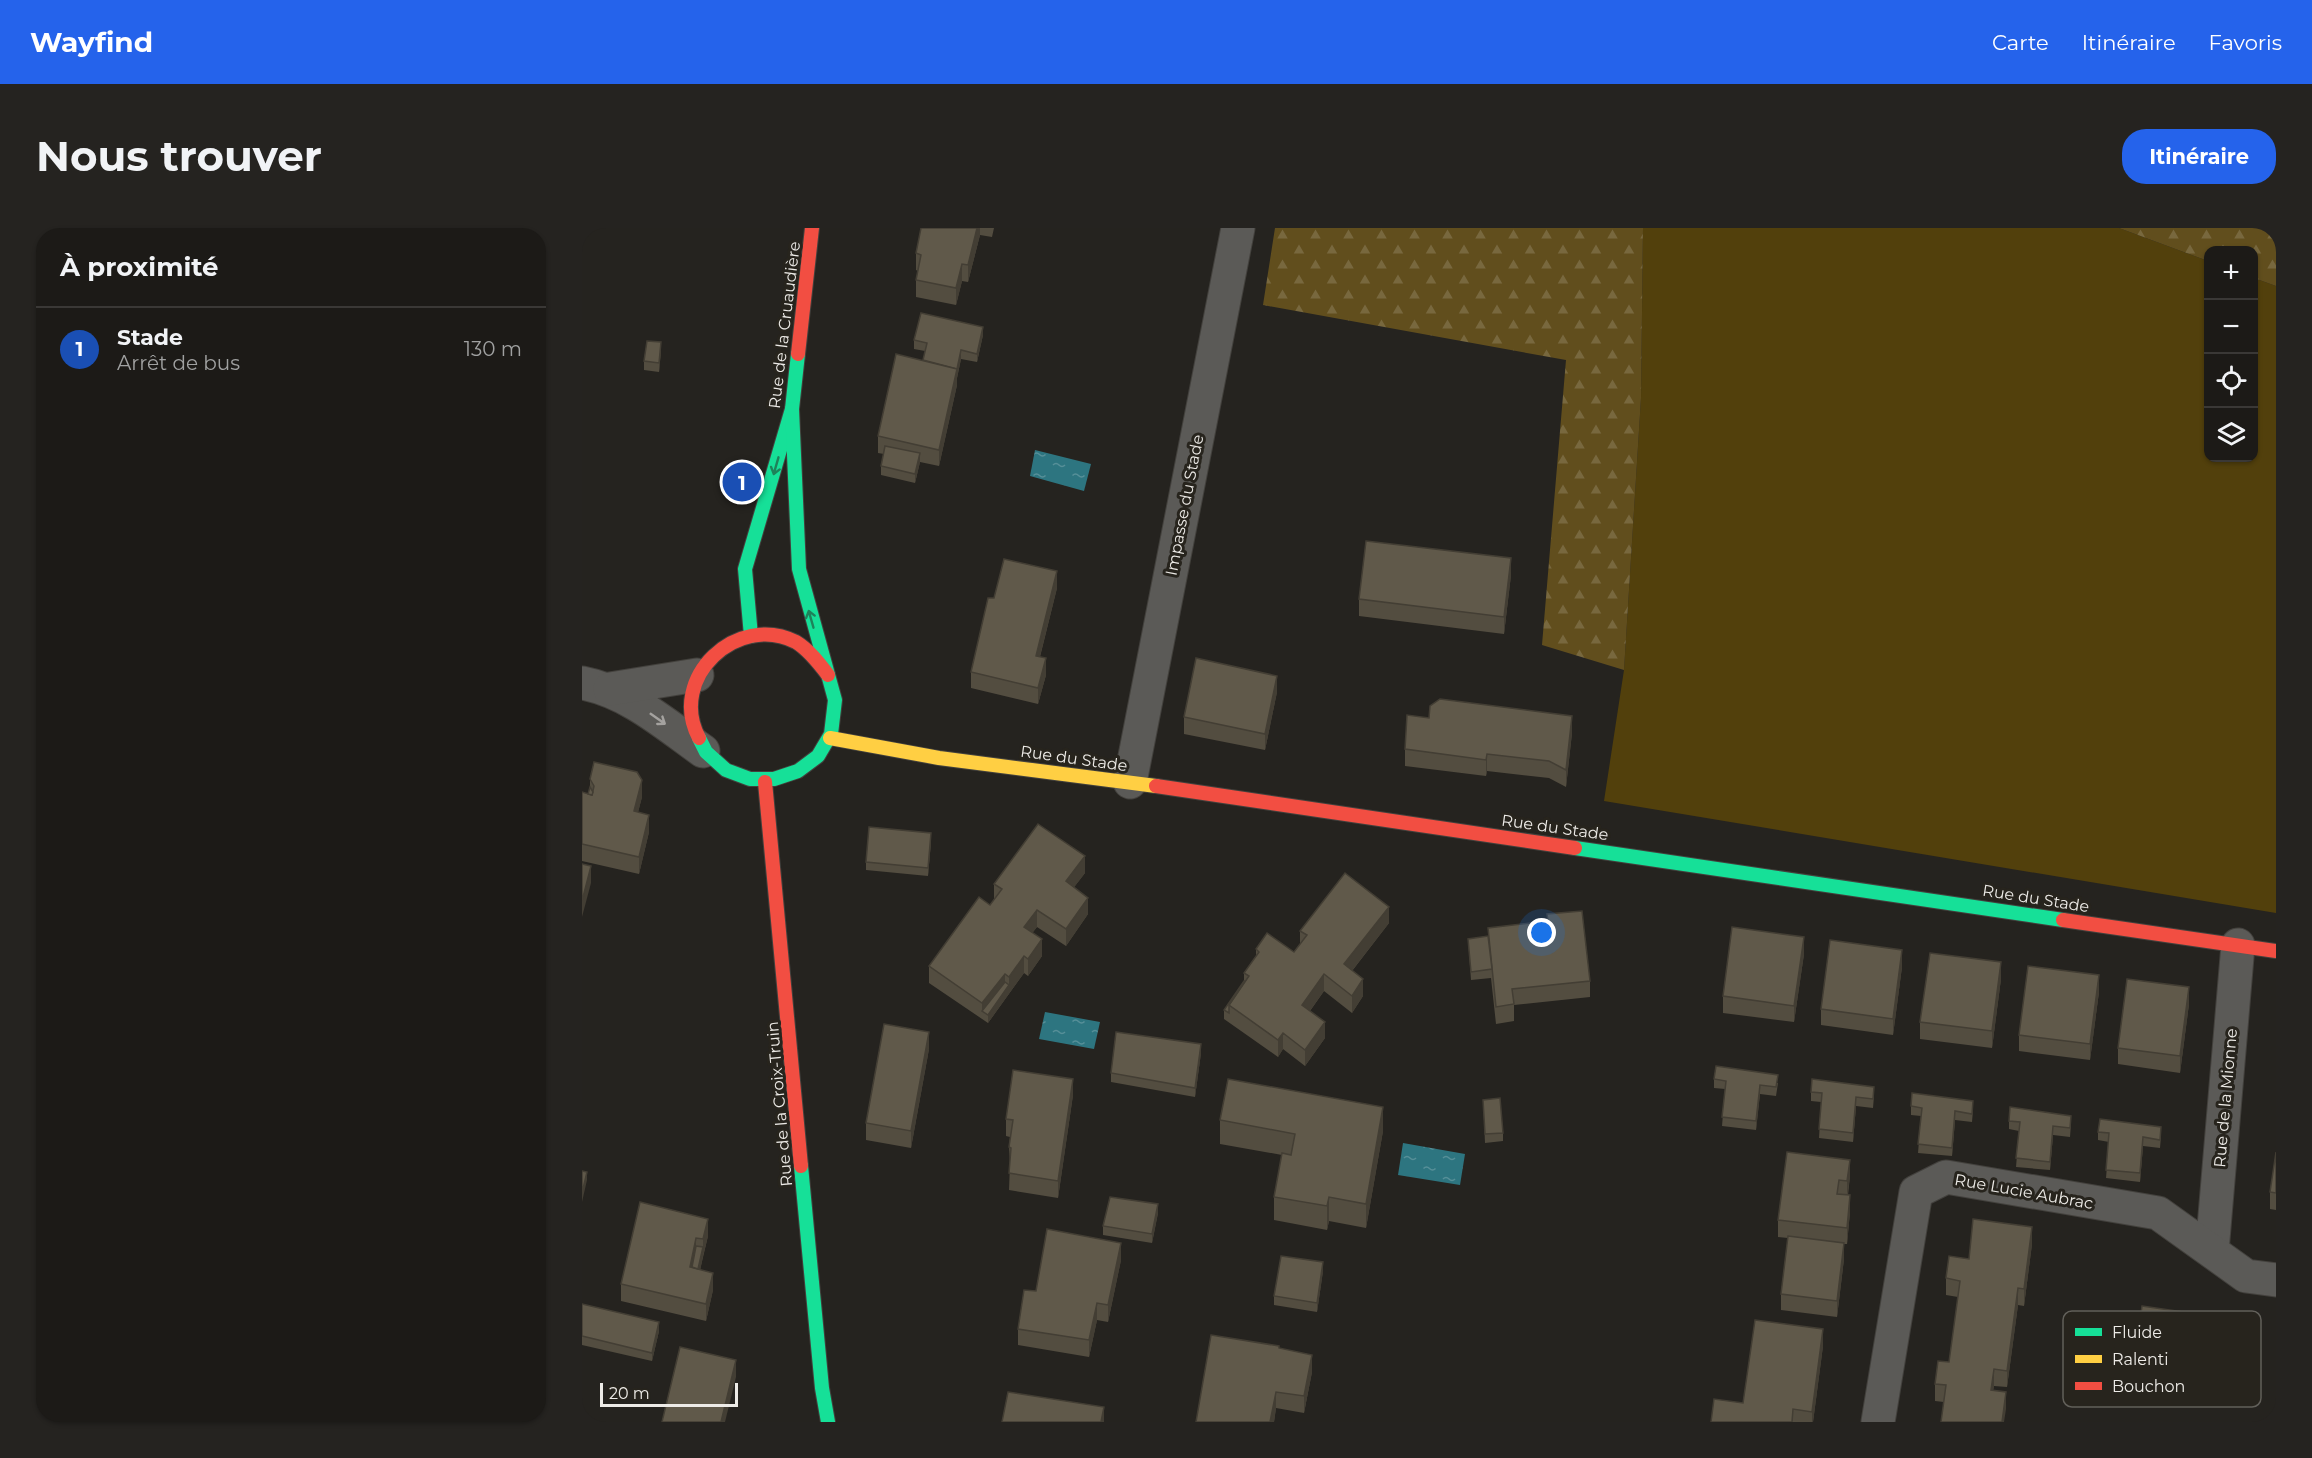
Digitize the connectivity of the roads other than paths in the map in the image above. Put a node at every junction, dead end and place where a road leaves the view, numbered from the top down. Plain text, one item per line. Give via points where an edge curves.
1 (812, 228) edge
2 (1238, 228) edge
3 (792, 409) junction
4 (751, 636) junction
5 (697, 675) junction
6 (828, 675) junction
7 (596, 686) edge
8 (830, 738) junction
9 (704, 751) junction
10 (765, 782) junction
11 (1130, 782) junction
12 (2238, 945) junction
13 (2276, 951) edge
14 (2212, 1251) junction
15 (2276, 1280) edge
16 (828, 1422) edge
17 (1878, 1422) edge

1 - 3 main road, Rue de la Cruaudière
2 - 11 street, Impasse du Stade
3 -> 4 main road, Rue de la Cruaudière via 745,569
6 -> 3 main road via 799,567
4 - 5 main road via 727,644 707,660
4 - 6 main road via 768,635 793,641 813,655
5 - 7 street
5 - 9 main road via 690,699 691,725
6 - 8 main road via 836,713
7 -> 9 street via 644,709
8 - 10 main road via 812,762 790,776
8 - 11 main road, Rue du Stade via 939,758
9 - 10 main road via 721,769 744,779
10 - 16 main road, Rue de la Croix-Truin
11 - 12 main road, Rue du Stade
12 - 13 main road, Rue du Stade
12 - 14 street, Rue de la Mionne
14 - 15 street, Rue Lucie Aubrac via 2246,1276
14 - 17 street, Rue Lucie Aubrac via 2158,1213 1946,1177 1916,1192

